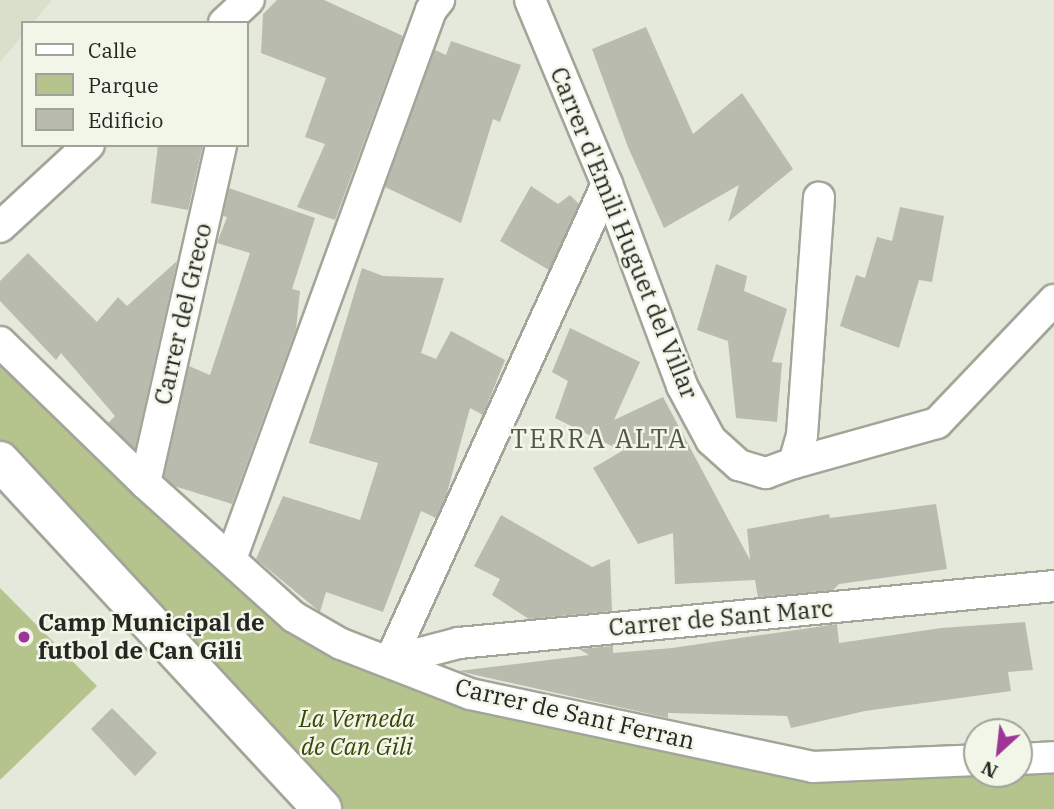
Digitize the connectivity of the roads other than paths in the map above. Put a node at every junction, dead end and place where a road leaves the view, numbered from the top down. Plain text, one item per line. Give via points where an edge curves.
1 (252, 0) edge
2 (439, 0) edge
3 (530, 0) edge
4 (226, 21) edge
5 (248, 25) edge
6 (87, 147) edge
7 (221, 147) edge
8 (607, 184) junction
9 (819, 198) dead end
10 (0, 227) edge
11 (1054, 300) edge
12 (0, 342) edge
13 (0, 461) edge
14 (794, 463) junction
15 (145, 482) junction
16 (231, 559) junction
17 (1054, 586) edge
18 (390, 661) junction
19 (1054, 757) edge
20 (1033, 758) edge
21 (963, 761) edge
22 (322, 809) edge

1 - 4 street
1 - 5 street
2 - 16 street via 430,10
3 - 8 street, Carrer d'Emili Huguet del Villar
6 - 10 street
7 - 15 street, Carrer del Greco
8 - 14 street, Carrer d'Emili Huguet del Villar via 682,386 711,440 738,465 766,474
8 - 18 street
9 - 14 street via 802,435
11 - 14 street, Carrer d'Emili Huguet del Villar via 937,423
12 - 15 street, Carrer de Sant Ferran
13 - 22 street
15 - 16 street, Carrer de Sant Ferran
16 - 18 street, Carrer de Sant Ferran via 294,617 341,644
17 - 18 street, Carrer de Sant Marc via 459,643
18 - 21 street, Carrer de Sant Ferran via 470,694 813,767
19 - 20 street

